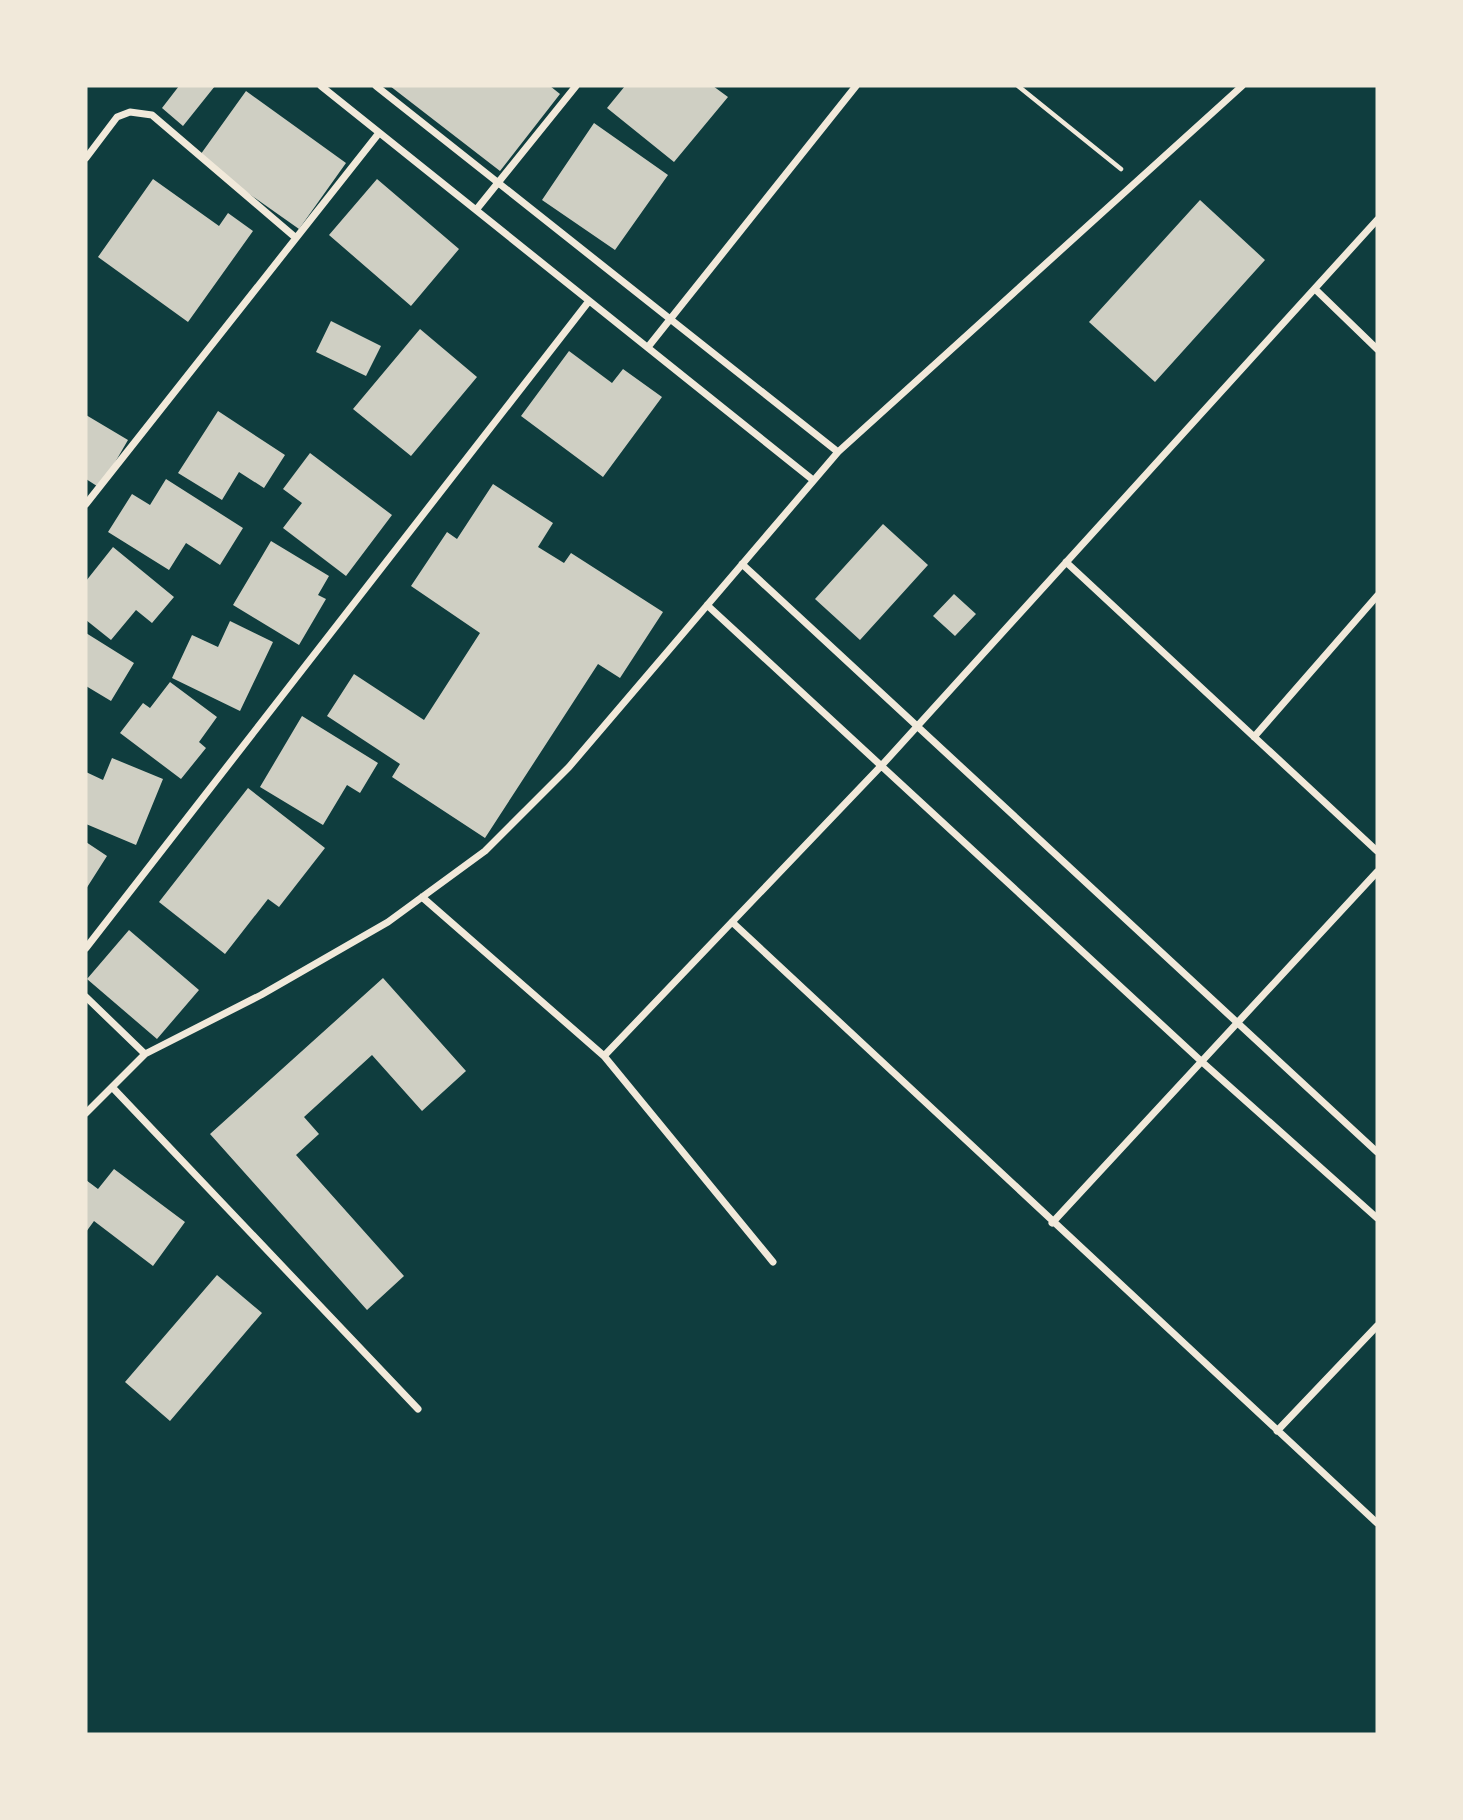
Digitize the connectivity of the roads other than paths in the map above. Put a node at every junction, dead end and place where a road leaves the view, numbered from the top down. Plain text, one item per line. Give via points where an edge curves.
1 (321, 86) edge
2 (376, 86) edge
3 (576, 86) edge
4 (856, 86) edge
5 (1242, 86) edge
6 (379, 133) junction
7 (86, 158) edge
8 (498, 184) junction
9 (476, 210) junction
10 (1377, 220) edge
11 (296, 238) junction
12 (1315, 289) junction
13 (589, 301) junction
14 (670, 320) junction
15 (648, 347) junction
16 (1377, 349) edge
17 (838, 452) junction
18 (813, 480) junction
19 (87, 498) edge
20 (1066, 562) junction
21 (742, 564) junction
22 (1377, 596) edge
23 (707, 606) junction
24 (917, 725) junction
25 (1254, 737) junction
26 (882, 765) junction
27 (1377, 852) edge
28 (1377, 872) edge
29 (422, 897) junction
30 (732, 922) junction
31 (86, 948) edge
32 (86, 997) edge
33 (1238, 1023) junction
34 (145, 1054) junction
35 (604, 1056) junction
36 (1201, 1061) junction
37 (112, 1087) junction
38 (86, 1113) edge
39 (1377, 1152) edge
40 (1377, 1218) edge
41 (1052, 1223) junction
42 (773, 1262) dead end
43 (1377, 1326) edge
44 (418, 1409) dead end
45 (1277, 1431) junction
46 (1377, 1523) edge

1 - 6 street
2 - 8 street
3 - 8 street
4 - 14 street
5 - 17 street
6 - 9 street
6 - 11 street
7 - 11 street via 117,117 130,112 152,115
8 - 9 street
8 - 14 street
9 - 13 street
10 - 12 street
11 - 19 street
12 - 16 street
12 - 20 street
13 - 15 street
13 - 31 street
14 - 15 street
14 - 17 street
15 - 18 street
17 - 18 street
18 - 21 street
20 - 24 street
20 - 25 street
21 - 23 street
21 - 24 street
22 - 25 street
23 - 26 street
23 - 29 street via 569,766 485,851
24 - 26 street
24 - 33 street
25 - 27 street
26 - 30 street
26 - 36 street
28 - 33 street
29 - 34 street via 388,922 261,995
29 - 35 street
30 - 35 street
30 - 41 street
32 - 34 street
33 - 36 street
33 - 39 street
34 - 37 street
35 - 42 street
36 - 40 street
36 - 41 street
37 - 38 street
37 - 44 street
41 - 45 street
43 - 45 street
45 - 46 street

